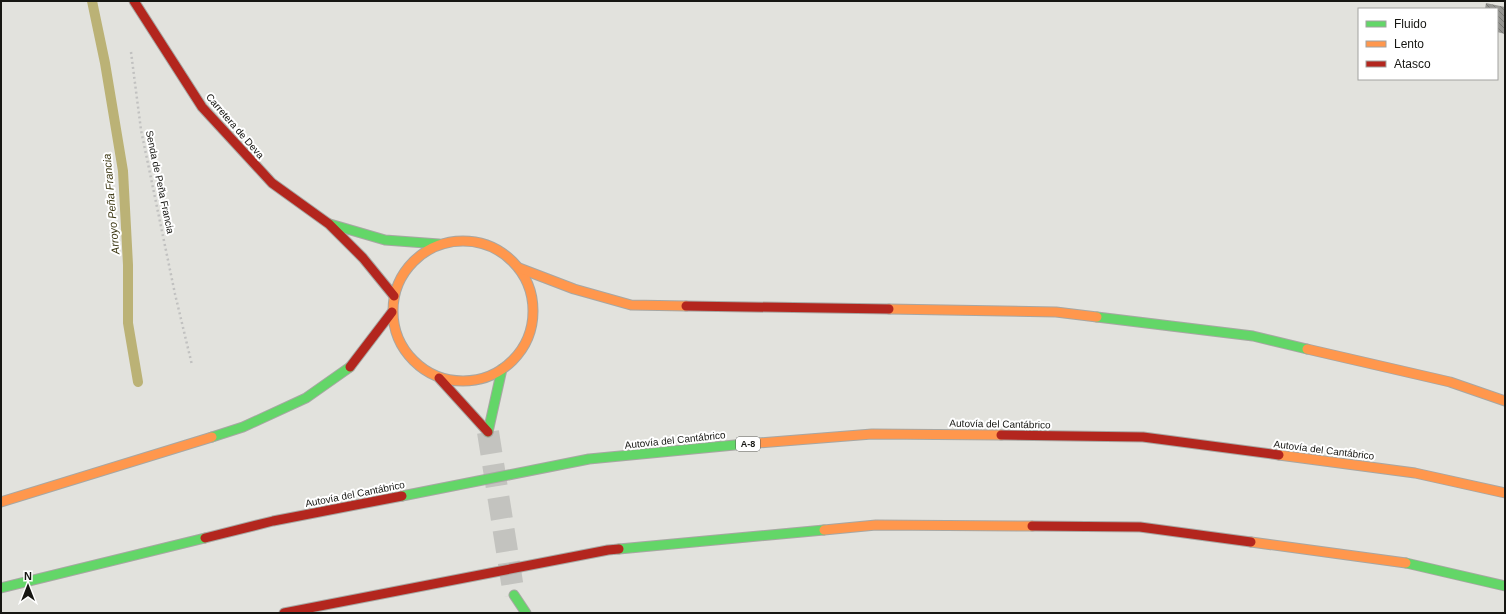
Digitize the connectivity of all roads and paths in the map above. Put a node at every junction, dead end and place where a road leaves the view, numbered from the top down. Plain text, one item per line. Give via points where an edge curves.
1 (134, 1) edge
2 (131, 51) dead end
3 (329, 224) junction
4 (439, 244) junction
5 (520, 268) junction
6 (394, 296) junction
7 (392, 312) junction
8 (192, 365) dead end
9 (502, 369) junction
10 (439, 378) junction
11 (1505, 401) edge
12 (1505, 494) edge
13 (1, 502) edge
14 (1505, 586) edge
15 (1, 588) edge
16 (511, 607) dead end
17 (284, 613) edge
18 (526, 613) edge

1 - 3 main road, Carretera de Deva via 202,107 272,183
2 - 8 path, Senda de Peña Francia via 142,130
3 - 4 main road, Carretera de Deva via 385,240
3 - 6 main road, Carretera de Deva via 363,258
4 - 5 main road via 461,240 484,243 503,253
4 - 6 main road via 420,254 404,270 394,290
5 - 9 main road via 530,288 534,311 530,334 519,354
5 - 11 main road via 574,289 631,306 1056,312 1253,336 1450,382
6 - 7 main road
7 - 10 main road via 395,333 405,352 420,367
7 - 13 main road via 350,367 306,398 243,427
9 - 10 main road via 482,379 460,382
9 - 10 main road via 488,432
12 - 15 main road, Autovía del Cantábrico / A-8 via 1415,473 1143,437 872,434 589,459 273,521
14 - 17 main road via 1406,563 1140,527 876,526 608,550
16 - 18 main road via 514,596

